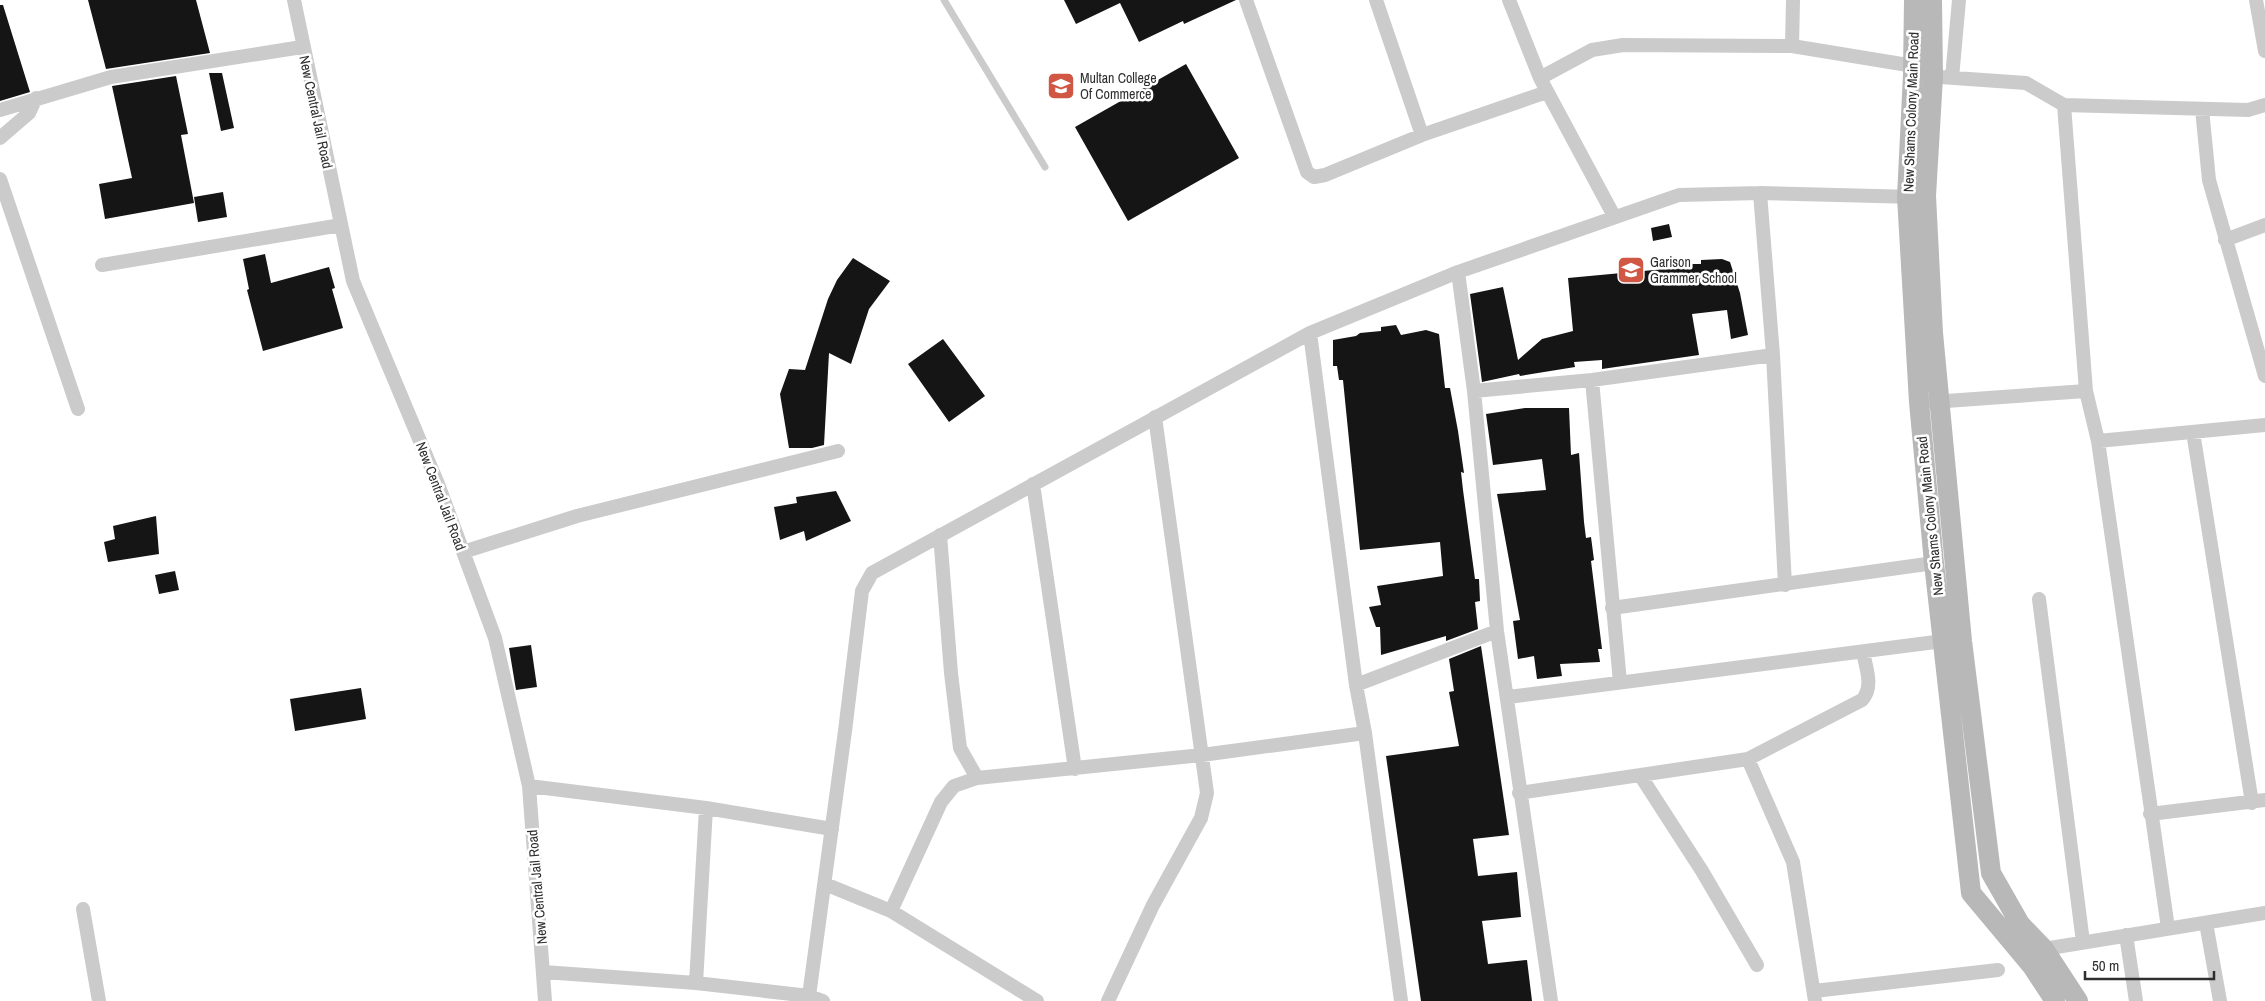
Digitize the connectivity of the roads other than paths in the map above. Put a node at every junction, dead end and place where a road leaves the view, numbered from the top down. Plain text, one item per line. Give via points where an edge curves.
1 (294, 0) edge
2 (944, 0) edge
3 (1246, 0) edge
4 (1376, 0) edge
5 (1509, 0) edge
6 (1793, 0) edge
7 (1914, 0) edge
8 (1932, 0) edge
9 (1959, 0) edge
10 (2256, 0) edge
11 (1792, 46) junction
12 (302, 47) junction
13 (2265, 52) edge
14 (1928, 74) junction
15 (1540, 78) junction
16 (1547, 92) junction
17 (36, 98) junction
18 (2064, 105) junction
19 (2265, 105) edge
20 (2202, 109) junction
21 (0, 110) edge
22 (1422, 135) junction
23 (0, 138) edge
24 (1045, 166) dead end
25 (0, 179) edge
26 (1760, 193) junction
27 (1916, 196) junction
28 (1614, 216) junction
29 (341, 225) junction
30 (2265, 225) edge
31 (2225, 240) junction
32 (102, 265) dead end
33 (1458, 272) junction
34 (1310, 333) junction
35 (1773, 355) junction
36 (2262, 357) edge
37 (2265, 376) edge
38 (1592, 380) junction
39 (1474, 391) junction
40 (2086, 391) junction
41 (1928, 402) junction
42 (78, 409) dead end
43 (1154, 417) junction
44 (2265, 425) edge
45 (2193, 432) junction
46 (2098, 441) junction
47 (838, 451) dead end
48 (1033, 484) junction
49 (940, 535) junction
50 (464, 552) junction
51 (1934, 563) junction
52 (1785, 585) junction
53 (2039, 599) dead end
54 (1612, 608) junction
55 (1497, 631) junction
56 (1943, 641) junction
57 (1863, 652) junction
58 (1620, 682) junction
59 (1356, 685) junction
60 (1508, 697) junction
61 (1365, 733) junction
62 (1202, 755) junction
63 (1748, 759) junction
64 (1075, 769) junction
65 (1640, 775) junction
66 (977, 778) junction
67 (529, 786) junction
68 (1519, 793) junction
69 (2258, 802) edge
70 (706, 808) junction
71 (2150, 814) junction
72 (832, 829) junction
73 (825, 884) junction
74 (83, 909) dead end
75 (891, 911) junction
76 (2265, 913) edge
77 (2206, 923) junction
78 (2168, 928) junction
79 (2126, 935) junction
80 (2083, 942) junction
81 (2044, 949) junction
82 (1757, 965) dead end
83 (1998, 970) dead end
84 (544, 972) junction
85 (696, 983) junction
86 (809, 996) junction
87 (1814, 996) edge
88 (99, 1001) edge
89 (545, 1001) edge
90 (824, 1001) edge
91 (1037, 1001) edge
92 (1108, 1001) edge
93 (1401, 1001) edge
94 (1551, 1001) edge
95 (2055, 1001) edge
96 (2078, 1001) edge
97 (2136, 1001) edge
98 (2220, 1001) edge

1 - 12 street, New Central Jail Road
2 - 24 lane
3 - 22 street via 1308,172 1314,177
4 - 22 street
5 - 15 street
6 - 11 street
7 - 14 main road, New Shams Colony Main Road
8 - 14 main road, New Shams Colony Main Road
9 - 14 street
10 - 13 street
11 - 14 street
11 - 15 street via 1623,45 1592,50
12 - 17 street via 111,77
12 - 29 street, New Central Jail Road
14 - 18 street via 2026,83
14 - 27 main road, New Shams Colony Main Road
15 - 16 street
16 - 22 street
16 - 28 street
17 - 21 street
17 - 23 street via 29,113
18 - 20 street
18 - 40 street
19 - 20 street via 2248,110
20 - 31 street via 2209,180
25 - 42 street
26 - 27 street
26 - 28 street via 1679,195
26 - 35 street
27 - 41 main road, New Shams Colony Main Road
28 - 33 street
29 - 32 street
29 - 50 street, New Central Jail Road via 353,281
30 - 31 street
31 - 36 street
33 - 34 street
33 - 39 street
34 - 43 street
34 - 59 street
35 - 38 street
35 - 52 street
36 - 37 street
38 - 39 street
38 - 54 street
39 - 55 street
40 - 41 street
40 - 46 street
41 - 51 main road, New Shams Colony Main Road
41 - 81 main road, New Shams Colony Main Road via 1991,873 2020,924
43 - 48 street
43 - 62 street
44 - 45 street
45 - 46 street
45 - 69 street
46 - 71 street
47 - 50 street via 577,516
48 - 49 street
48 - 64 street
49 - 66 street via 960,748
49 - 72 street via 872,573 862,591
50 - 67 street, New Central Jail Road via 495,638
51 - 52 street
51 - 56 main road, New Shams Colony Main Road
52 - 54 street
53 - 80 street
54 - 58 street
55 - 59 street
55 - 60 street
56 - 57 street
56 - 95 main road, New Shams Colony Main Road via 1971,893 2032,966
57 - 58 street
57 - 63 street via 1869,682 1868,694 1862,700
58 - 60 street
59 - 61 street
60 - 68 street
61 - 62 street
61 - 93 street
62 - 64 street
62 - 92 street via 1207,793 1201,818 1153,905
63 - 65 street
63 - 87 street via 1793,862
64 - 66 street
65 - 68 street
65 - 82 street
66 - 75 street via 954,786 941,802
67 - 70 street
67 - 84 street, New Central Jail Road
68 - 94 street
69 - 71 street
70 - 72 street
70 - 85 street
71 - 78 street
72 - 73 street
73 - 75 street
73 - 86 street
74 - 88 street
75 - 91 street
76 - 77 street
77 - 78 street
77 - 98 street
78 - 79 street
79 - 80 street
79 - 97 street
80 - 81 street
81 - 96 main road, New Shams Colony Main Road
83 - 87 street
84 - 85 street
84 - 89 street, New Central Jail Road
85 - 86 street
86 - 90 street

